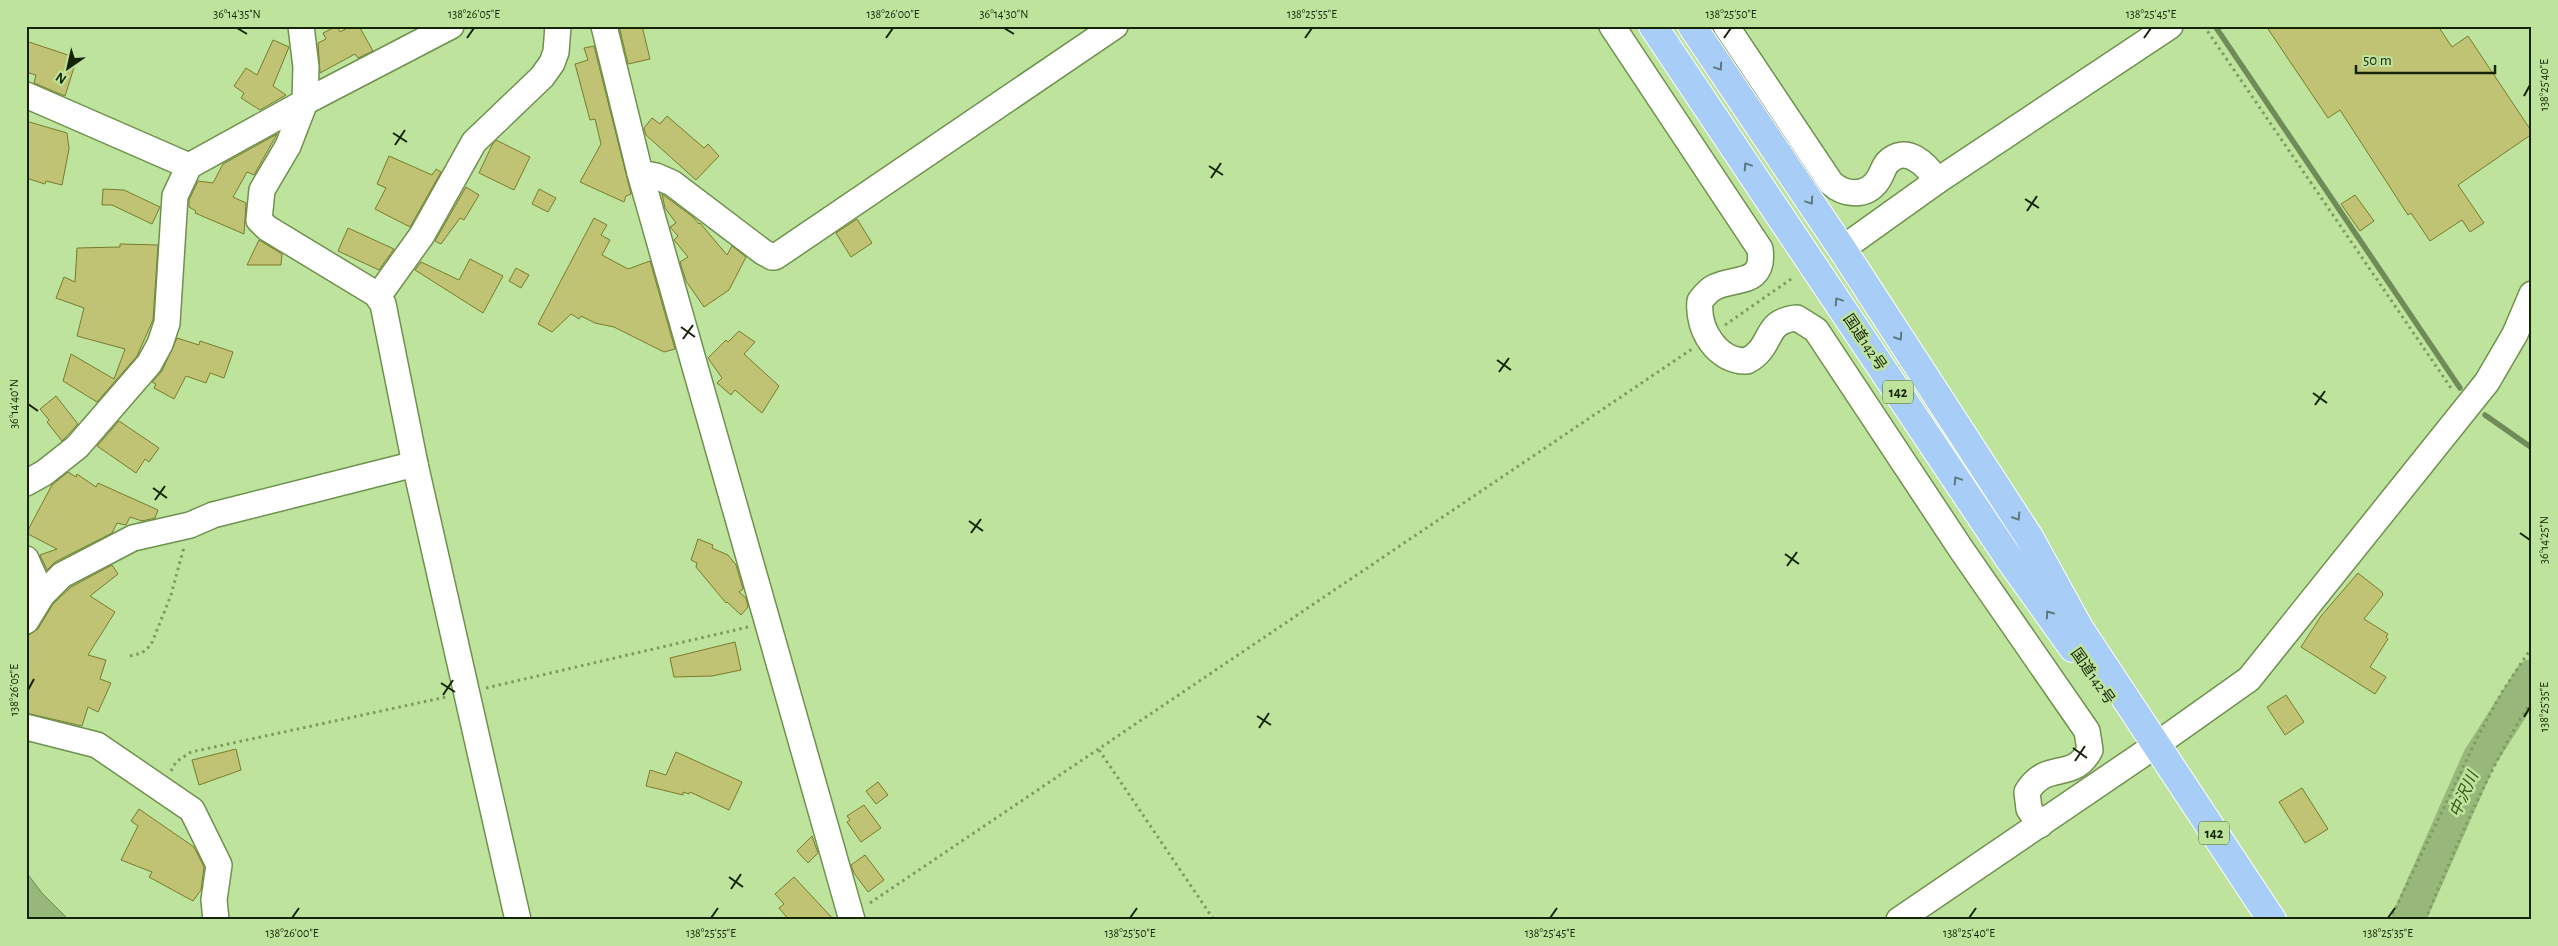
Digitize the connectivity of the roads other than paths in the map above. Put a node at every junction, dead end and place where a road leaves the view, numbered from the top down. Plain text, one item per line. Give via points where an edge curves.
1 (301, 26) edge
2 (451, 26) edge
3 (558, 26) edge
4 (604, 26) edge
5 (1115, 26) edge
6 (1612, 26) edge
7 (1653, 26) edge
8 (1692, 26) edge
9 (1726, 26) edge
10 (2170, 26) edge
11 (26, 95) edge
12 (305, 102) junction
13 (189, 166) junction
14 (640, 173) junction
15 (1937, 181) junction
16 (1842, 249) junction
17 (376, 294) junction
18 (2532, 294) edge
19 (415, 464) junction
20 (26, 483) edge
21 (26, 559) edge
22 (42, 595) junction
23 (26, 621) edge
24 (26, 727) edge
25 (2156, 746) junction
26 (2040, 825) junction
27 (1926, 913) edge
28 (851, 918) edge
29 (216, 920) edge
30 (518, 920) edge
31 (1899, 920) edge
32 (2272, 920) edge

1 - 12 street via 306,67
2 - 12 street
3 - 17 street via 556,52 547,70 474,142 422,235 384,288
4 - 14 street
5 - 14 street via 776,257 764,252 672,183
6 - 26 street via 1760,249 1759,266 1754,274 1747,280 1714,287 1700,301 1700,322 1709,337 1728,359 1747,361 1763,349 1778,322 1797,318 1816,330 2087,731 2090,750 2080,765 2046,773 2027,792 2029,809
25 -> 7 highway, 国道142号 / 142 via 2122,716 2008,557
8 -> 16 highway, 国道142号 / 142
9 - 15 street via 1840,192 1855,194 1866,190 1877,181 1888,162 1899,156 1914,156 1923,162
10 - 15 street
11 - 13 street
12 - 13 street
12 - 17 street via 291,139 262,190 259,220
13 - 20 street via 175,196 167,323 160,344 149,364 77,447
14 - 28 street
15 - 16 street
16 -> 25 highway, 国道142号 / 142 via 2030,536 2079,628
17 - 19 street via 383,304
18 - 25 street via 2502,358 2466,410 2249,679
19 - 22 street via 133,538 62,574
19 - 30 street
21 - 22 street
22 - 23 street
24 - 29 street via 97,745 192,810 219,865 214,900
25 - 26 street
25 - 32 highway, 国道142号 / 142
26 - 27 street
27 - 31 street

